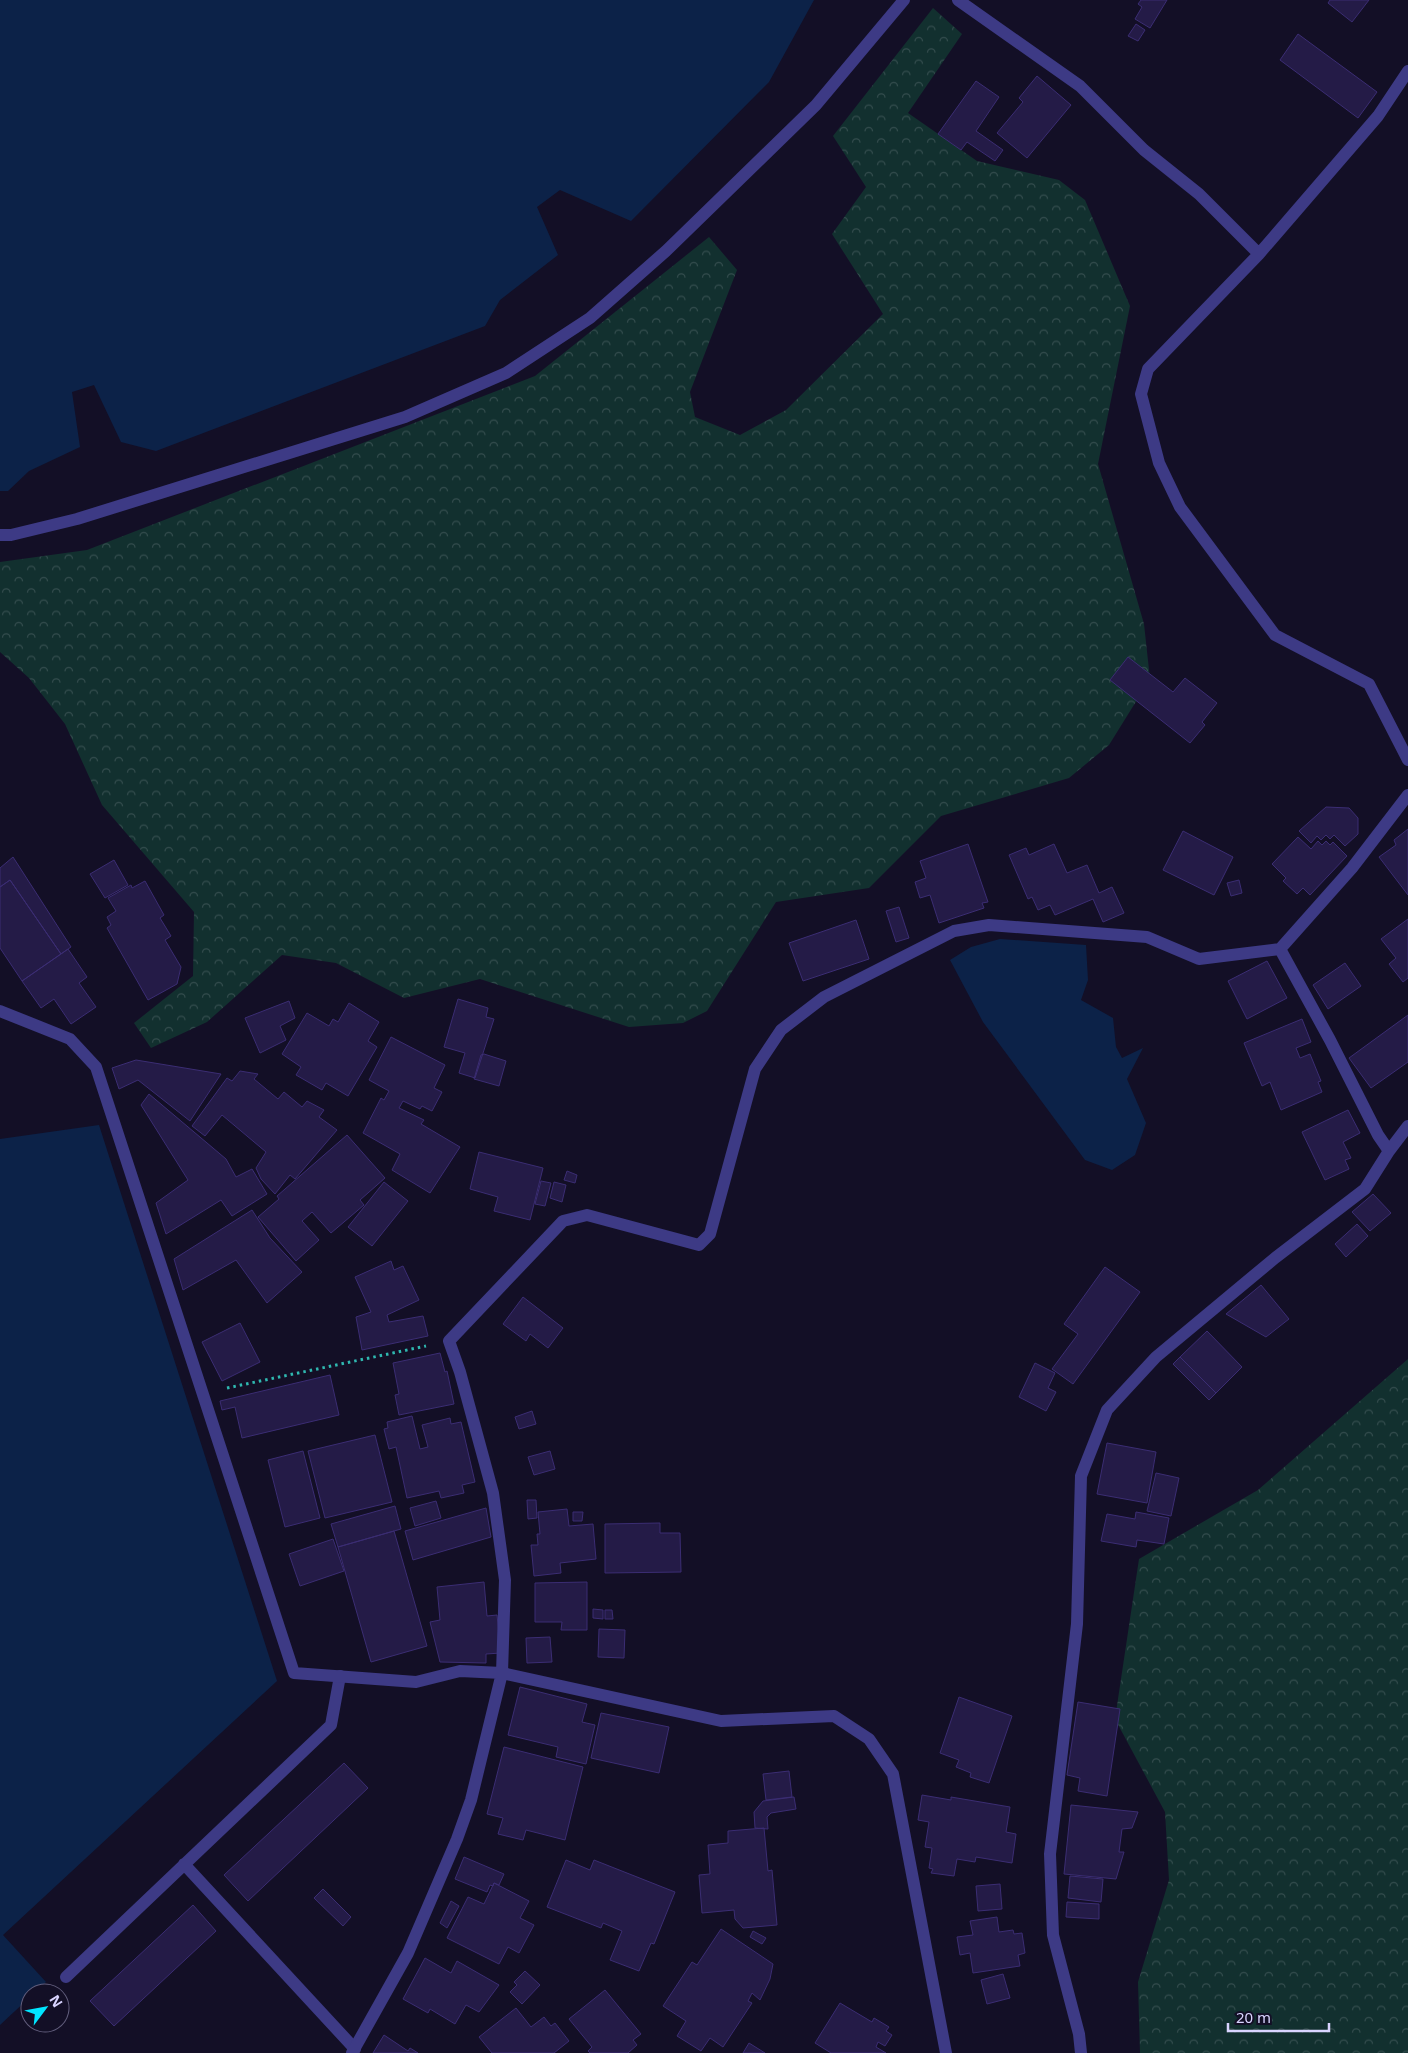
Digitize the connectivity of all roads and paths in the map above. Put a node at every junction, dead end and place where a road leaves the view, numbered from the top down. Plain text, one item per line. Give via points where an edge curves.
1 (904, 0) edge
2 (958, 0) edge
3 (1408, 71) edge
4 (1259, 254) junction
5 (0, 535) edge
6 (1408, 760) edge
7 (1408, 795) edge
8 (1280, 949) junction
9 (0, 1012) edge
10 (1408, 1126) edge
11 (1389, 1151) junction
12 (449, 1341) junction
13 (202, 1393) junction
14 (502, 1673) junction
15 (340, 1676) junction
16 (184, 1864) junction
17 (66, 1977) dead end
18 (353, 2051) edge
19 (946, 2053) edge
20 (1080, 2053) edge

1 - 5 street via 816,105 666,250 590,318 506,373 396,420 78,519 11,536
2 - 4 street via 1080,86 1144,150 1199,194
3 - 4 street via 1378,116
4 - 6 street via 1148,369 1141,394 1159,462 1180,507 1275,635 1369,684
7 - 8 street via 1352,868
8 - 11 street
8 - 12 street via 1199,959 1147,937 989,926 954,931 824,997 781,1030 755,1069 710,1234 699,1245 587,1215 563,1221
9 - 13 street via 70,1039 96,1067
10 - 11 street
11 - 20 street via 1365,1189 1275,1258 1156,1357 1107,1410 1080,1476 1077,1624 1050,1854 1053,1935 1079,2034
12 - 13 path
12 - 14 street via 493,1493 505,1580
13 - 15 street via 294,1673
14 - 15 street via 460,1671 416,1682
14 - 18 street via 471,1800 457,1839 408,1953
14 - 19 street via 721,1721 834,1716 869,1739 893,1774
15 - 16 street via 330,1725
16 - 17 street
16 - 18 street

